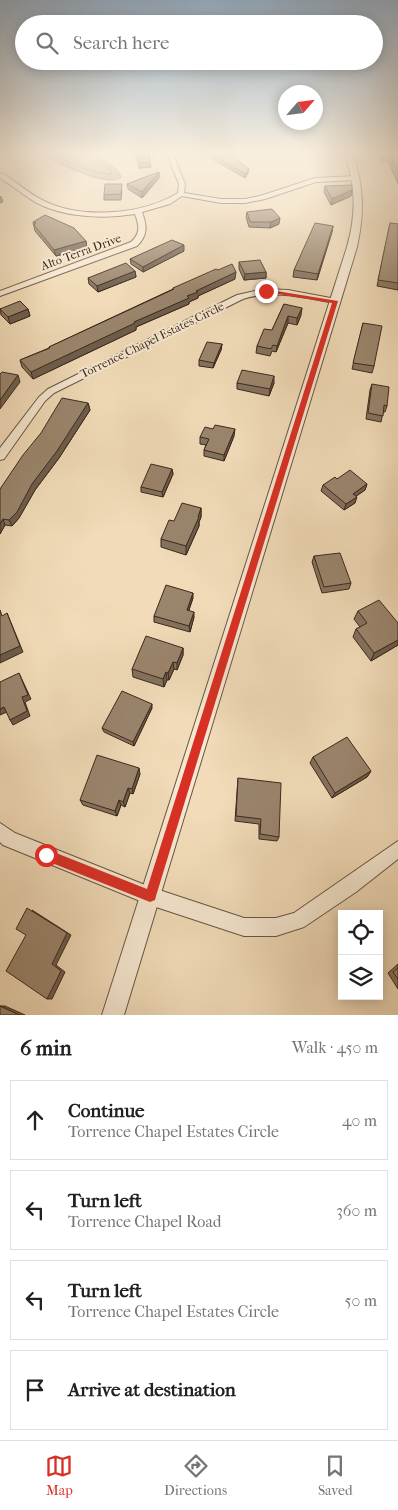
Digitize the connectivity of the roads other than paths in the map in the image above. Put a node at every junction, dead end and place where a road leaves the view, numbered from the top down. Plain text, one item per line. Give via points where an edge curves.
1 (36, 199) edge
2 (170, 199) edge
3 (209, 199) edge
4 (256, 199) edge
5 (359, 199) edge
6 (138, 211) junction
7 (0, 294) edge
8 (336, 301) junction
9 (0, 456) edge
10 (0, 831) edge
11 (398, 849) edge
12 (150, 896) junction
13 (113, 1015) edge

1 - 6 street via 53,207 89,212
2 - 6 street
3 - 4 street via 223,202
5 - 8 street via 358,221
6 - 7 street, Alto Terra Drive via 144,230 134,244
8 - 9 street, Torrence Chapel Estates Circle via 274,291 259,291 240,297 51,391
8 - 12 street
10 - 12 street via 8,839 31,849
11 - 12 street via 298,921 276,927 244,926
12 - 13 street

